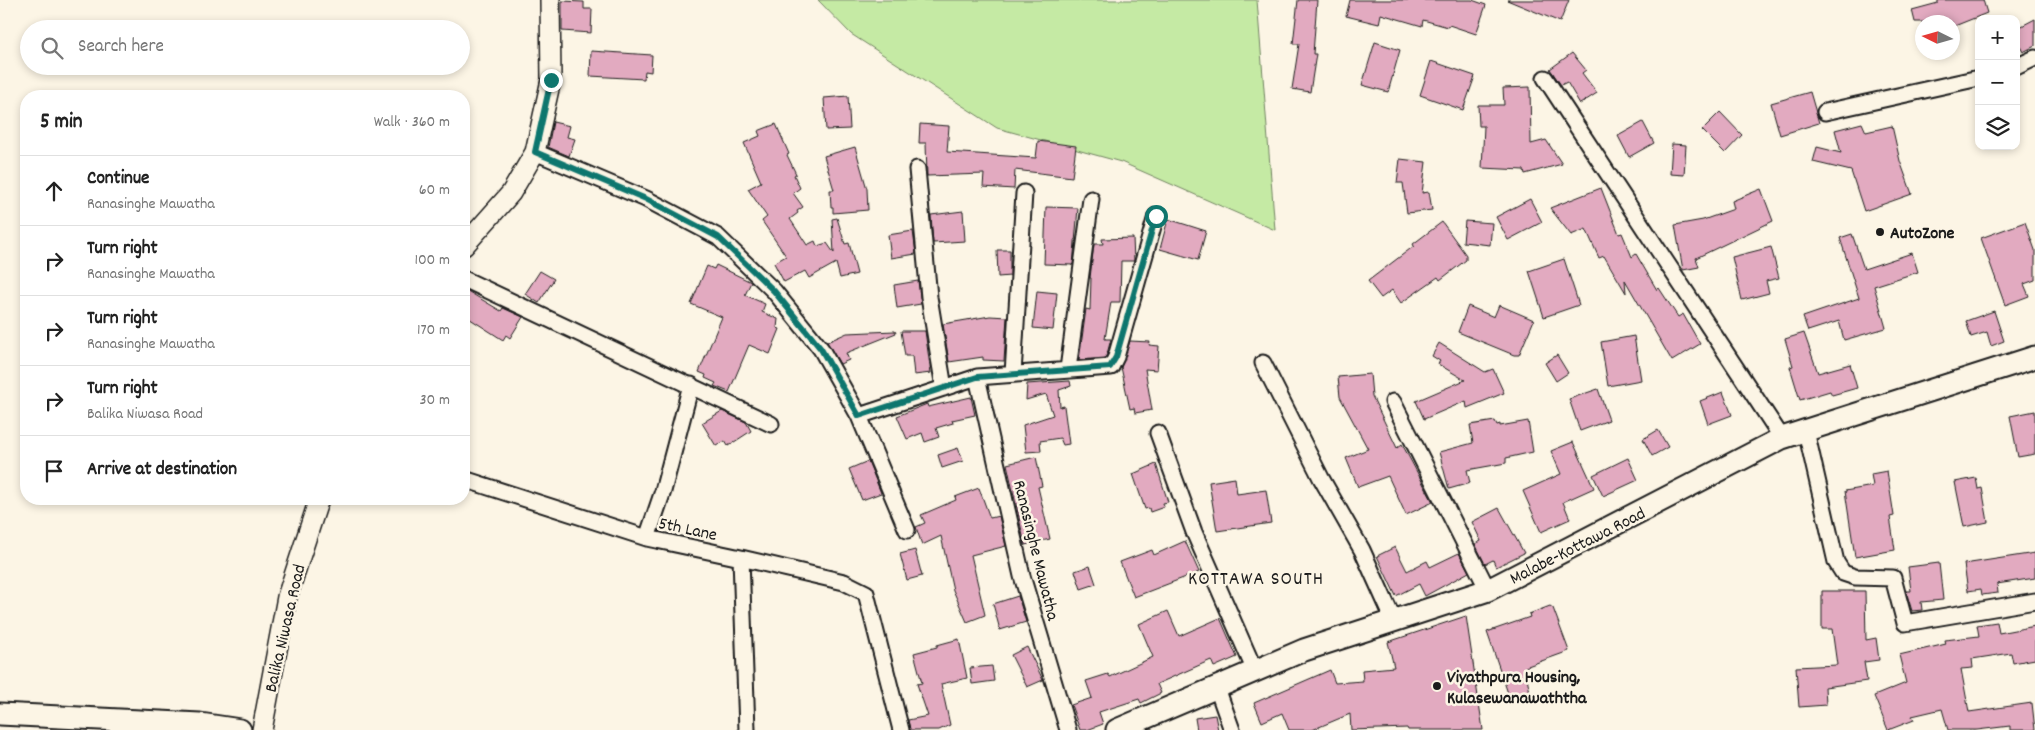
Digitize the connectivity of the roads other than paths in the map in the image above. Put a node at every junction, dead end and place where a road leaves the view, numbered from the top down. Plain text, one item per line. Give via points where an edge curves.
1 (550, 0) edge
2 (2035, 58) edge
3 (2020, 66) edge
4 (1545, 78) dead end
5 (1975, 79) edge
6 (1825, 112) dead end
7 (535, 152) junction
8 (917, 169) dead end
9 (1024, 192) dead end
10 (1091, 199) dead end
11 (1156, 216) dead end
12 (470, 239) edge
13 (470, 282) edge
14 (2035, 357) edge
15 (1263, 363) dead end
16 (1068, 369) junction
17 (1013, 374) junction
18 (977, 377) junction
19 (690, 386) junction
20 (944, 388) junction
21 (1393, 402) dead end
22 (859, 416) junction
23 (771, 424) dead end
24 (1806, 431) junction
25 (1158, 433) dead end
26 (1782, 438) junction
27 (470, 481) edge
28 (317, 505) edge
29 (907, 530) dead end
30 (647, 538) junction
31 (741, 558) junction
32 (1488, 590) junction
33 (2035, 601) edge
34 (1394, 621) junction
35 (1254, 671) junction
36 (1217, 688) junction
37 (0, 714) edge
38 (27, 723) edge
39 (240, 730) edge
40 (262, 730) edge
41 (748, 730) edge
42 (901, 730) edge
43 (1068, 730) edge
44 (1117, 730) edge
45 (1232, 730) edge

1 - 7 street via 551,80
2 - 3 street
4 - 26 street
5 - 6 street
7 - 12 street via 511,193
7 - 22 street via 646,199 718,237 774,291 821,349
8 - 20 street via 930,297
9 - 17 street
10 - 16 street
11 - 16 street via 1116,357 1110,367
13 - 19 street
14 - 24 main road, Malabe-Kottawa Road
15 - 34 street via 1321,478 1362,550
16 - 17 street
17 - 18 street
18 - 20 street
18 - 43 street, Ranasinghe Mawatha via 1022,576
19 - 23 street
19 - 30 street
20 - 22 street
21 - 32 street
22 - 29 street
24 - 26 main road, Malabe-Kottawa Road
24 - 33 street via 1836,562 1843,572 1855,577 1893,578 1906,623
25 - 35 street via 1194,532
26 - 32 main road, Malabe-Kottawa Road
27 - 30 street, 5th Lane
28 - 40 street, Balika Niwasa Road via 287,597
30 - 31 street, 5th Lane
31 - 41 street
31 - 42 street, 5th Lane via 844,582 866,593
32 - 34 main road, Malabe-Kottawa Road
34 - 35 main road, Malabe-Kottawa Road via 1304,650
35 - 36 main road, Malabe-Kottawa Road
36 - 44 main road, Malabe-Kottawa Road
36 - 45 street
37 - 38 main road
38 - 39 main road via 200,724

